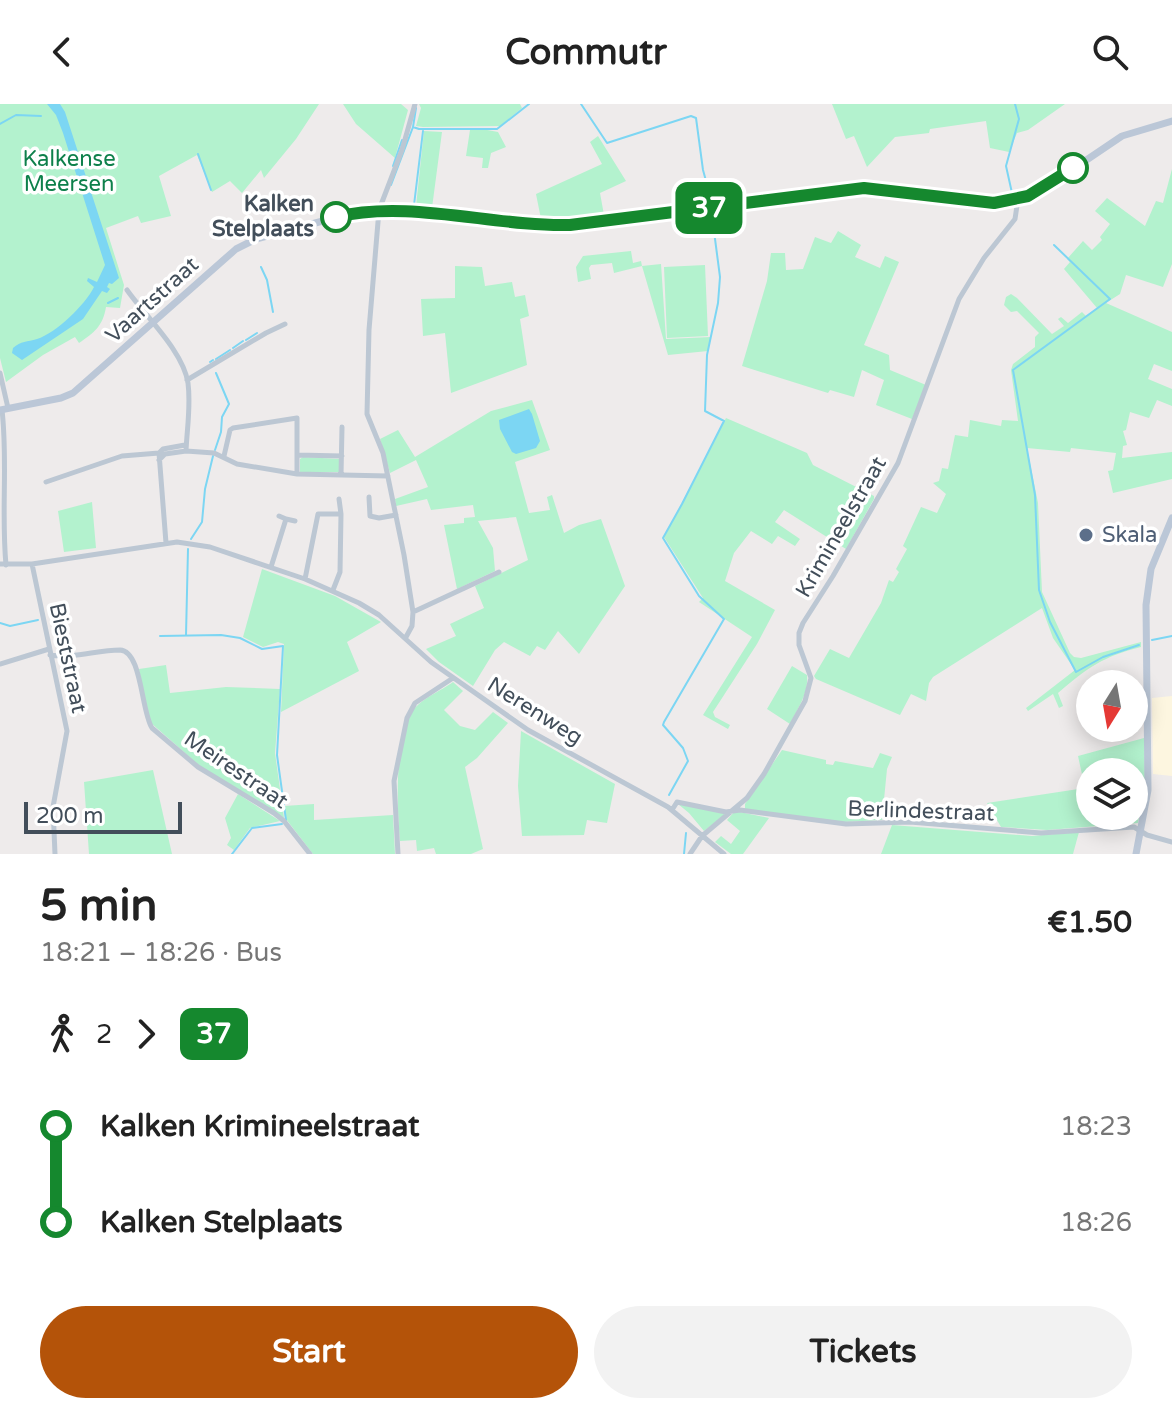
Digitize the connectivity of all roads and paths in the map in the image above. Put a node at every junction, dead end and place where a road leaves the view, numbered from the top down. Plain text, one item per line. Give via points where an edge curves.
1 (415, 104) edge
2 (1172, 121) edge
3 (1018, 199) junction
4 (379, 210) junction
5 (127, 290) dead end
6 (154, 323) junction
7 (285, 324) dead end
8 (0, 373) edge
9 (187, 380) junction
10 (3, 409) edge
11 (342, 427) dead end
12 (186, 448) junction
13 (159, 453) junction
14 (297, 455) junction
15 (224, 456) junction
16 (342, 456) junction
17 (4, 457) junction
18 (159, 460) junction
19 (0, 465) edge
20 (297, 474) junction
21 (341, 475) junction
22 (388, 476) junction
23 (46, 482) dead end
24 (369, 497) dead end
25 (339, 499) dead end
26 (341, 514) junction
27 (396, 515) junction
28 (279, 516) dead end
29 (1172, 518) edge
30 (286, 519) junction
31 (295, 521) dead end
32 (166, 543) junction
33 (3, 564) edge
34 (32, 564) junction
35 (271, 567) junction
36 (499, 572) dead end
37 (305, 579) junction
38 (333, 590) junction
39 (413, 612) junction
40 (406, 637) junction
41 (50, 652) junction
42 (0, 664) edge
43 (453, 678) junction
44 (672, 810) junction
45 (734, 810) junction
46 (1141, 832) junction
47 (702, 836) junction
48 (1172, 842) edge
49 (55, 854) edge
50 (310, 854) edge
51 (398, 854) edge
52 (690, 854) edge
53 (724, 854) edge
54 (1136, 854) edge

1 - 4 street
2 - 3 main road via 1122,136 1045,188
3 - 4 main road, Vaartstraat via 981,203 864,188 554,226
3 - 45 street, Krimineelstraat via 1015,219 959,299 898,463 803,623 799,645 811,678 805,701 764,774
4 - 6 main road, Vaartstraat via 246,244
4 - 22 street via 367,414
5 - 6 street
6 - 9 street via 175,350
6 - 10 main road, Vaartstraat via 73,393
7 - 9 street
8 - 10 street
9 - 12 street
10 - 17 street
11 - 16 street
12 - 13 street
12 - 15 street
12 - 18 street
13 - 18 street
13 - 23 street via 122,456
14 - 15 street via 298,421 292,417 233,428
14 - 16 street
14 - 20 street
15 - 20 street via 237,464
16 - 21 street
17 - 19 street
17 - 33 street
18 - 32 street
20 - 21 street
21 - 22 street
22 - 27 street
24 - 27 street via 370,516
25 - 26 street
26 - 37 street via 318,514
26 - 38 street via 340,572
27 - 39 street
28 - 30 street
29 - 46 main road via 1147,592 1148,790
30 - 31 street
30 - 35 street
32 - 34 street, Nerenweg
32 - 35 street, Nerenweg via 210,547
33 - 34 street, Nerenweg
34 - 41 street, Bieststraat
35 - 37 street, Nerenweg
36 - 39 street
37 - 38 street, Nerenweg
38 - 40 street, Nerenweg
39 - 40 street
40 - 43 street, Nerenweg
41 - 42 street
41 - 49 street, Bieststraat via 67,731 53,807
41 - 50 street, Meirestraat via 66,658 122,650 130,654 152,728 198,767 274,813
43 - 44 street, Nerenweg via 528,730
43 - 51 street via 415,703 407,718 394,781
44 - 45 street, Berlindestraat via 677,802
44 - 47 street, Nerenweg
45 - 46 street, Berlindestraat via 846,824 910,822 1041,833 1134,827
45 - 47 street, Krimineelstraat
46 - 48 street, Berlindestraat
46 - 54 main road
47 - 52 street, Krimineelstraat
47 - 53 street, Nerenweg

